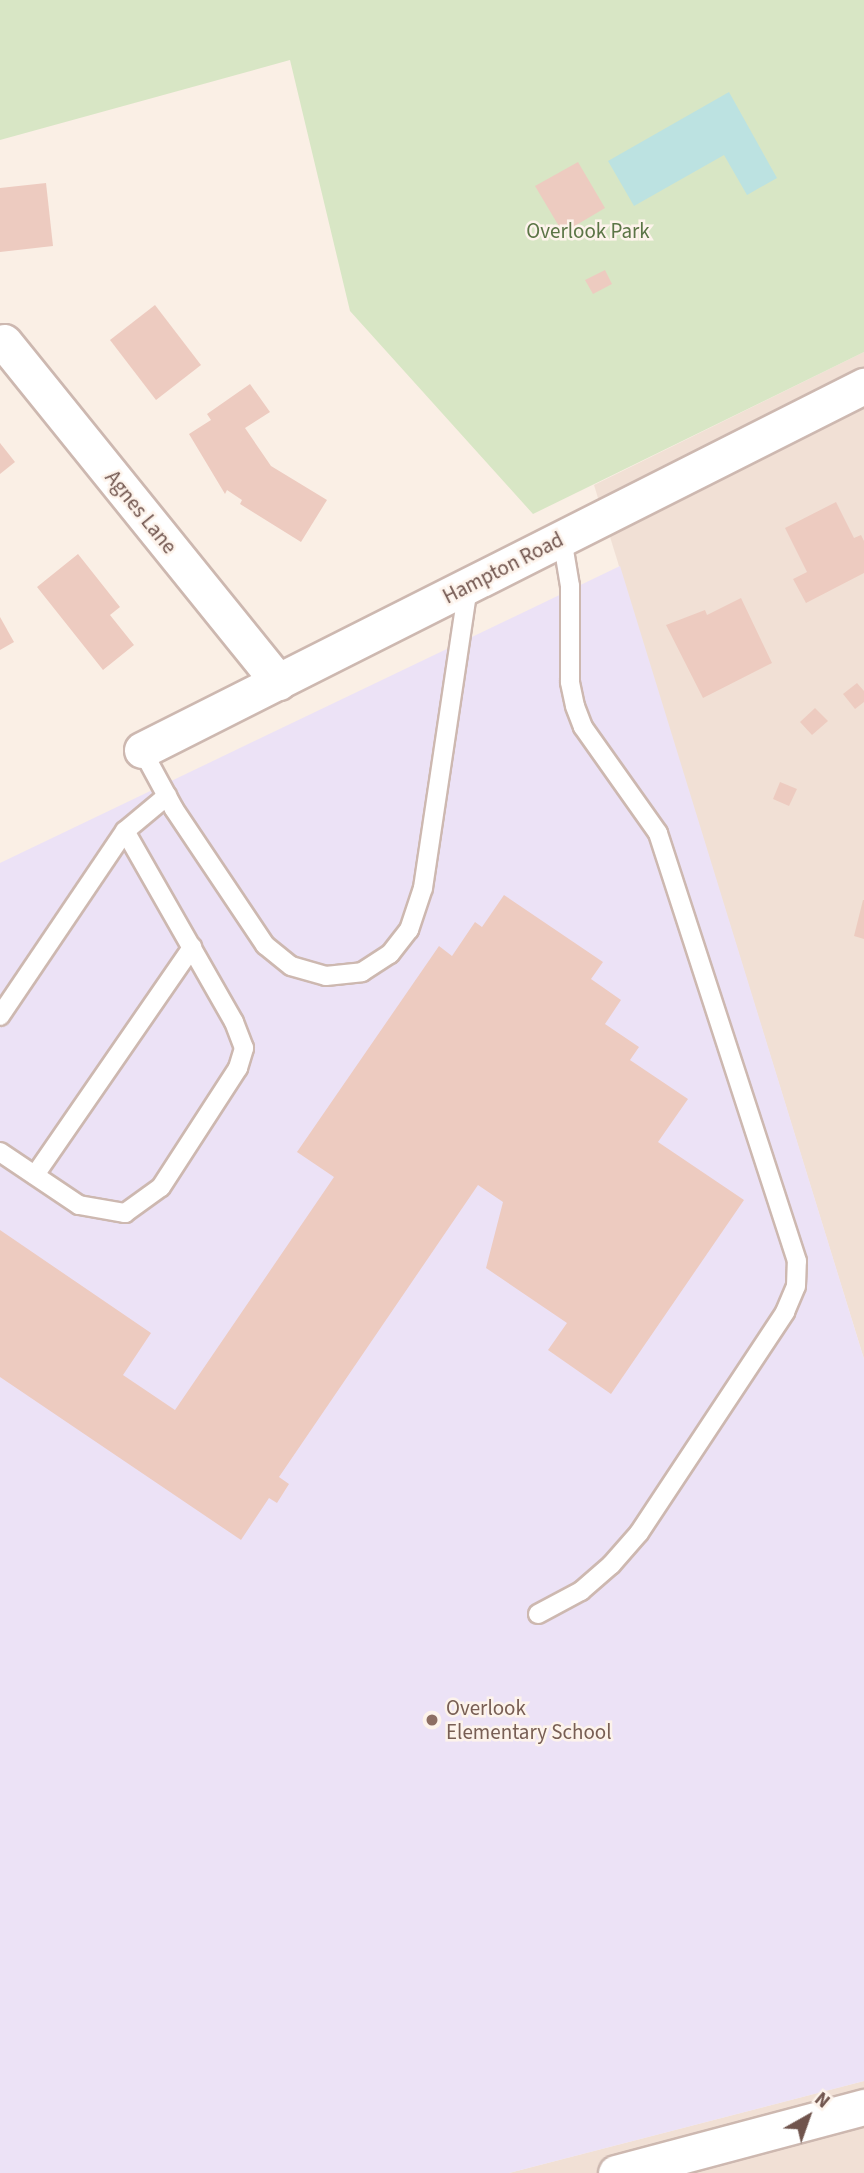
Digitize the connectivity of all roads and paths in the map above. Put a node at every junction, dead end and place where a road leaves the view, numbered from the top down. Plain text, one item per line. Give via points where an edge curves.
1 (4, 342) dead end
2 (864, 386) edge
3 (562, 538) junction
4 (468, 586) junction
5 (278, 682) junction
6 (142, 750) joint
7 (167, 796) junction
8 (125, 831) junction
9 (192, 947) junction
10 (0, 1016) edge
11 (0, 1152) edge
12 (35, 1175) junction
13 (538, 1614) dead end
14 (864, 2107) edge
15 (616, 2173) edge

1 - 5 street, Agnes Lane
2 - 3 street, Hampton Road
3 - 4 street, Hampton Road
3 - 13 lane via 570,586 570,682 575,706 583,727 658,833 787,1229 797,1274 785,1312 639,1533 581,1591
4 - 5 street, Hampton Road
4 - 7 lane via 423,888 409,930 390,954 362,972 326,976 290,966 265,946
5 - 6 street, Hampton Road
6 - 7 lane
7 - 8 lane
8 - 9 lane
8 - 10 lane
9 - 12 lane
9 - 12 lane via 244,1048 229,1087 161,1187 125,1213 79,1205
11 - 12 lane
14 - 15 street

